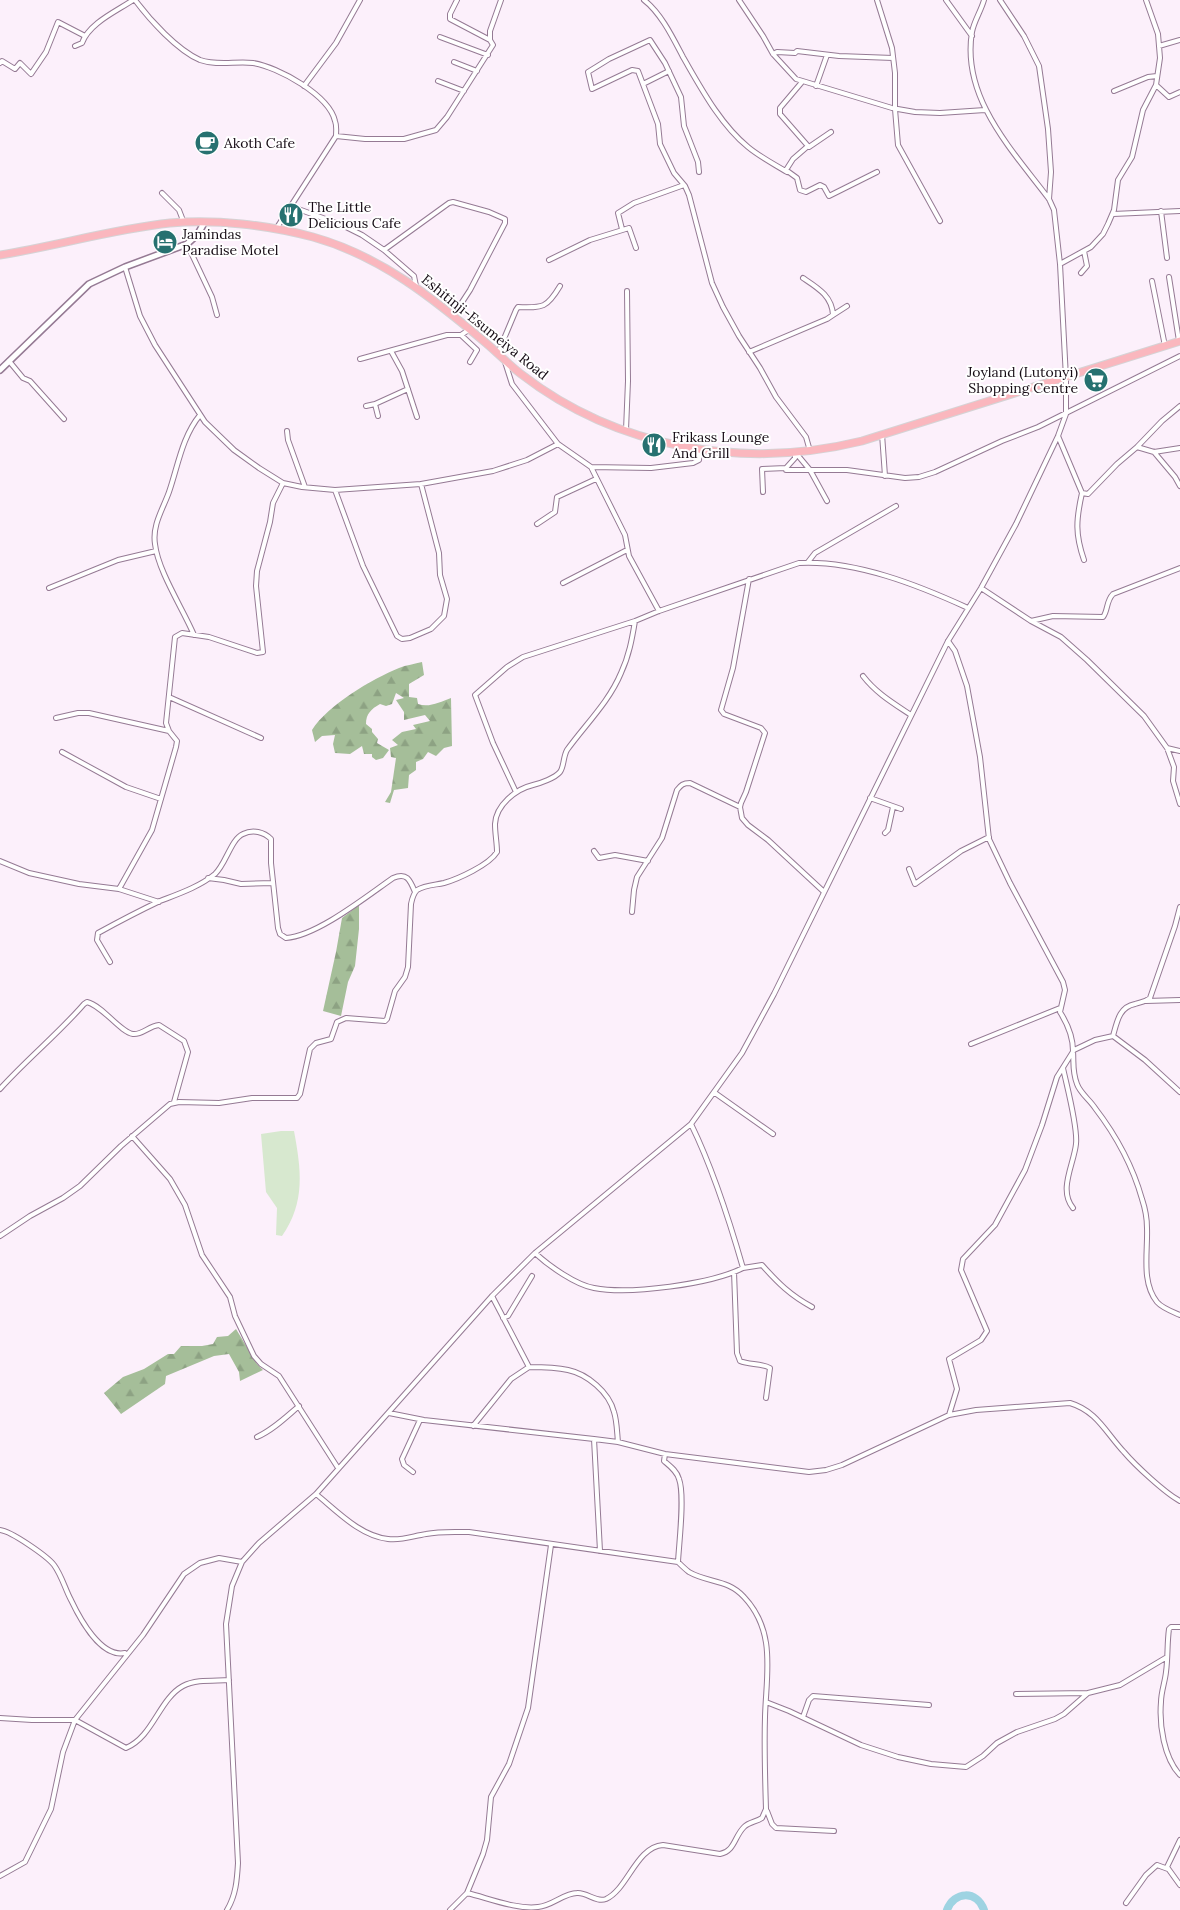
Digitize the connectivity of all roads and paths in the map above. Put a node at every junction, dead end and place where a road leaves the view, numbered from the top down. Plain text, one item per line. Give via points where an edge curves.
1 (134, 0) edge
2 (360, 0) edge
3 (457, 0) edge
4 (501, 0) edge
5 (644, 0) edge
6 (739, 0) edge
7 (877, 0) edge
8 (946, 0) edge
9 (984, 0) edge
10 (1000, 0) edge
11 (1146, 0) edge
12 (85, 36) junction
13 (972, 36) junction
14 (440, 37) dead end
15 (490, 40) junction
16 (1180, 40) edge
17 (75, 46) dead end
18 (1159, 46) junction
19 (488, 54) junction
20 (772, 54) junction
21 (826, 55) junction
22 (893, 58) junction
23 (454, 62) dead end
24 (0, 63) edge
25 (477, 71) junction
26 (669, 71) junction
27 (1157, 76) junction
28 (438, 81) dead end
29 (802, 82) junction
30 (643, 84) junction
31 (1156, 85) junction
32 (304, 86) junction
33 (816, 86) junction
34 (464, 91) junction
35 (1114, 91) dead end
36 (1180, 92) edge
37 (895, 108) junction
38 (986, 110) junction
39 (831, 132) dead end
40 (336, 136) junction
41 (808, 146) junction
42 (699, 172) dead end
43 (787, 172) junction
44 (877, 172) dead end
45 (684, 185) junction
46 (162, 193) dead end
47 (1049, 199) junction
48 (290, 206) junction
49 (1161, 211) junction
50 (1180, 212) edge
51 (1113, 214) junction
52 (940, 221) dead end
53 (184, 222) junction
54 (204, 223) junction
55 (276, 229) junction
56 (622, 230) junction
57 (187, 244) junction
58 (636, 248) dead end
59 (384, 250) junction
60 (1084, 251) junction
61 (0, 255) edge
62 (1167, 258) dead end
63 (549, 260) dead end
64 (1060, 264) junction
65 (125, 266) junction
66 (1081, 273) dead end
67 (803, 278) dead end
68 (1169, 278) dead end
69 (1152, 281) dead end
70 (416, 286) junction
71 (560, 286) dead end
72 (627, 291) dead end
73 (847, 306) dead end
74 (217, 315) dead end
75 (833, 315) junction
76 (454, 316) junction
77 (470, 330) junction
78 (461, 335) junction
79 (1180, 341) edge
80 (1165, 346) junction
81 (392, 351) junction
82 (749, 352) junction
83 (498, 353) junction
84 (1180, 356) edge
85 (360, 358) dead end
86 (505, 360) junction
87 (10, 361) junction
88 (470, 362) dead end
89 (0, 370) edge
90 (1066, 378) junction
91 (408, 389) junction
92 (375, 404) junction
93 (366, 406) dead end
94 (1180, 406) edge
95 (1066, 414) junction
96 (200, 415) junction
97 (378, 416) dead end
98 (417, 417) dead end
99 (64, 419) dead end
100 (287, 431) dead end
101 (626, 432) junction
102 (882, 434) junction
103 (1058, 436) junction
104 (558, 444) junction
105 (1137, 448) junction
106 (1180, 448) edge
107 (700, 450) junction
108 (810, 451) junction
109 (795, 452) junction
110 (1154, 452) junction
111 (591, 467) junction
112 (786, 468) junction
113 (810, 470) junction
114 (886, 476) junction
115 (596, 479) junction
116 (283, 482) junction
117 (422, 484) junction
118 (1180, 486) edge
119 (304, 487) junction
120 (335, 490) junction
121 (763, 492) dead end
122 (1082, 493) junction
123 (827, 501) dead end
124 (896, 506) dead end
125 (537, 524) dead end
126 (627, 550) junction
127 (156, 551) junction
128 (1084, 560) dead end
129 (808, 562) junction
130 (1180, 568) edge
131 (749, 579) junction
132 (563, 583) dead end
133 (49, 588) dead end
134 (982, 588) junction
135 (968, 608) junction
136 (659, 611) junction
137 (635, 621) junction
138 (1031, 621) junction
139 (195, 635) junction
140 (948, 641) junction
141 (863, 676) dead end
142 (168, 698) junction
143 (911, 715) junction
144 (56, 718) dead end
145 (169, 731) junction
146 (261, 738) dead end
147 (1168, 748) junction
148 (1180, 751) edge
149 (62, 752) dead end
150 (516, 792) junction
151 (870, 798) junction
152 (161, 799) junction
153 (1180, 804) edge
154 (740, 807) junction
155 (892, 807) junction
156 (901, 809) dead end
157 (885, 833) dead end
158 (989, 837) junction
159 (594, 851) dead end
160 (648, 860) junction
161 (0, 861) edge
162 (909, 869) dead end
163 (208, 878) junction
164 (273, 883) junction
165 (119, 889) junction
166 (823, 891) junction
167 (415, 892) junction
168 (159, 902) junction
169 (1180, 907) edge
170 (632, 912) dead end
171 (110, 962) dead end
172 (1180, 1000) edge
173 (1146, 1002) junction
174 (1060, 1008) junction
175 (1113, 1036) junction
176 (971, 1044) dead end
177 (1074, 1050) junction
178 (1063, 1068) junction
179 (0, 1089) edge
180 (1180, 1092) edge
181 (715, 1093) junction
182 (174, 1102) junction
183 (691, 1124) junction
184 (773, 1134) dead end
185 (132, 1136) junction
186 (1073, 1208) dead end
187 (0, 1236) edge
188 (535, 1253) junction
189 (743, 1268) junction
190 (734, 1272) junction
191 (532, 1276) dead end
192 (492, 1296) junction
193 (812, 1307) dead end
194 (1180, 1316) edge
195 (503, 1318) junction
196 (529, 1367) junction
197 (766, 1398) dead end
198 (299, 1406) junction
199 (389, 1413) junction
200 (949, 1415) junction
201 (420, 1420) junction
202 (474, 1426) junction
203 (257, 1436) dead end
204 (594, 1439) junction
205 (618, 1442) junction
206 (665, 1454) junction
207 (338, 1468) junction
208 (413, 1472) dead end
209 (316, 1494) junction
210 (1180, 1502) edge
211 (0, 1530) edge
212 (551, 1545) junction
213 (600, 1551) junction
214 (242, 1562) junction
215 (678, 1562) junction
216 (1180, 1627) edge
217 (128, 1652) junction
218 (1167, 1657) junction
219 (229, 1680) junction
220 (1088, 1693) junction
221 (1016, 1694) dead end
222 (766, 1702) junction
223 (929, 1705) dead end
224 (803, 1717) junction
225 (0, 1718) edge
226 (75, 1720) junction
227 (1180, 1775) edge
228 (766, 1809) junction
229 (834, 1831) dead end
230 (1180, 1840) edge
231 (1168, 1869) junction
232 (0, 1876) edge
233 (1180, 1886) edge
234 (467, 1893) junction
235 (1126, 1902) dead end
236 (227, 1910) edge
237 (450, 1910) edge

1 - 12 street
1 - 32 street via 191,55 208,62 265,65
2 - 32 street via 336,43
3 - 15 street via 450,19
4 - 15 street
5 - 43 street via 731,130 762,158
6 - 20 street
7 - 22 street
8 - 13 street
9 - 13 street
10 - 47 street via 1024,36 1038,66 1048,129
11 - 18 street
12 - 17 street via 82,43
12 - 24 street via 58,22 46,52 31,74 20,63 15,69 2,61
13 - 38 street via 973,70
14 - 19 street
15 - 19 street via 493,45
16 - 18 street
18 - 27 street
19 - 25 street
20 - 21 street
20 - 29 street
21 - 22 street
21 - 33 street
22 - 37 street
23 - 25 street
25 - 34 street
26 - 30 street
26 - 30 street via 650,40 588,72 592,89 636,70
26 - 42 street via 681,97 684,126
27 - 31 street
27 - 35 street
28 - 34 street
29 - 33 street
29 - 41 street via 780,108 780,114
30 - 45 street via 658,124 660,144 674,173
31 - 36 street via 1169,97
31 - 51 street via 1143,110 1132,157 1118,180
32 - 40 street via 330,111 336,121
33 - 37 street
34 - 40 street via 436,130 428,134 404,140
37 - 38 street via 940,113
37 - 52 street via 900,151
38 - 47 street
39 - 41 street
40 - 48 street
41 - 43 street via 793,159
43 - 44 street via 797,178 800,190 806,192 820,185 829,196
45 - 56 street via 634,203 618,213
45 - 82 street via 694,208 712,283
46 - 53 street via 179,210
47 - 64 street via 1054,210
48 - 55 street
48 - 59 street via 342,225
49 - 50 street
49 - 51 street
49 - 62 street
51 - 60 street via 1098,240
53 - 54 highway, Eshitinji-Esumeiya Road
53 - 61 highway, Eshitinji-Esumeiya Road
54 - 55 highway, Eshitinji-Esumeiya Road
54 - 57 street
55 - 70 highway, Eshitinji-Esumeiya Road via 346,248
56 - 58 street via 628,228
56 - 63 street via 590,240
57 - 65 street
57 - 74 street
59 - 70 street via 414,276
59 - 76 street via 449,203 458,202 505,219
60 - 64 street
60 - 66 street via 1087,266
64 - 90 street
65 - 87 street via 89,284
65 - 96 street via 140,316
67 - 75 street via 829,299
68 - 79 street
69 - 80 street
70 - 76 highway, Eshitinji-Esumeiya Road
71 - 83 street via 551,302 540,308 516,310
72 - 101 street
73 - 75 street
75 - 82 street
76 - 77 highway, Eshitinji-Esumeiya Road
77 - 78 street
77 - 83 highway, Eshitinji-Esumeiya Road
78 - 81 street via 447,335
78 - 88 street via 477,350
79 - 80 highway, Eshitinji-Esumeiya Road
80 - 90 highway, Eshitinji-Esumeiya Road
81 - 85 street
81 - 91 street
82 - 108 street via 776,397 806,437
83 - 86 highway, Eshitinji-Esumeiya Road
84 - 95 street
86 - 101 highway, Eshitinji-Esumeiya Road via 567,405
86 - 104 street via 512,384
87 - 89 street
87 - 99 street
90 - 95 street
90 - 102 highway, Eshitinji-Esumeiya Road
91 - 92 street
91 - 98 street
92 - 93 street
92 - 97 street
94 - 105 street
95 - 103 street
95 - 114 street via 935,472 919,477
96 - 116 street via 234,450
96 - 127 street via 191,426 158,520 154,535
100 - 119 street
101 - 107 highway, Eshitinji-Esumeiya Road
102 - 108 highway, Eshitinji-Esumeiya Road
102 - 114 street
103 - 122 street
103 - 134 street
104 - 111 street
104 - 117 street via 527,460 493,471
105 - 110 street
105 - 122 street via 1090,493
106 - 110 street
107 - 109 highway, Eshitinji-Esumeiya Road via 747,454
107 - 111 street via 699,460 694,463 651,468
108 - 109 highway, Eshitinji-Esumeiya Road
109 - 112 street via 796,458
109 - 113 street
110 - 118 street
111 - 115 street
112 - 113 street via 788,471
112 - 121 street via 762,469
113 - 114 street via 847,470
113 - 123 street
115 - 125 street via 557,497 554,513
115 - 126 street via 625,535
116 - 119 street
116 - 139 street via 274,503 256,586 264,652 257,653
117 - 120 street
117 - 120 street via 447,599 444,616 431,629 402,639 397,636 363,566
119 - 120 street
122 - 128 street via 1076,532
124 - 129 street via 815,553
126 - 132 street
126 - 136 street
127 - 133 street via 118,560
127 - 139 street
129 - 131 street
129 - 135 street via 841,565 905,582
130 - 138 street via 1113,594 1102,617 1053,616
131 - 136 street
131 - 154 street via 722,710 724,714 761,728 765,733
134 - 135 street
134 - 138 street
135 - 140 street
136 - 137 street
137 - 150 street via 621,674 613,690 563,756 560,773 541,784
137 - 150 street via 523,657 475,695
138 - 147 street via 1061,637 1087,660 1144,716
139 - 142 street via 182,633 175,637
140 - 143 street
140 - 158 street via 955,651 967,686 980,757
141 - 143 street via 881,695
142 - 145 street via 166,723
142 - 146 street
143 - 151 street
144 - 145 street via 89,713
145 - 152 street via 176,740 176,746
147 - 148 street
147 - 153 street
149 - 152 street via 126,787
150 - 167 street via 498,812 495,855 455,879
151 - 155 street
151 - 166 street
152 - 165 street via 152,830
154 - 160 street via 685,783 677,790 662,838
154 - 166 street via 742,818 748,825
155 - 156 street
155 - 157 street
158 - 162 street via 961,851 915,884
158 - 174 street via 1063,982 1065,990
159 - 160 street via 598,858 615,855
160 - 170 street via 637,877
161 - 165 street via 30,873
163 - 164 street via 241,884
163 - 164 street via 226,859 241,834 250,832 267,835 271,840
163 - 168 street
164 - 167 street via 280,934 286,938 308,932 331,920 399,875 409,878
165 - 168 street
166 - 181 street via 774,994 742,1053
167 - 182 street via 411,904 408,967 395,991 387,1019 382,1022 346,1018 337,1022 331,1039 316,1043 310,1049 299,1097 252,1098 220,1103
168 - 171 street via 98,933 96,940
169 - 173 street via 1160,971
172 - 173 street
173 - 175 street via 1125,1006
174 - 176 street
174 - 177 street
175 - 177 street
175 - 180 street
177 - 178 street
177 - 194 street via 1072,1063 1078,1087 1096,1108 1136,1180 1147,1226 1146,1259 1153,1294 1158,1304
178 - 186 street via 1076,1144 1067,1181
178 - 200 street via 1025,1170 995,1225 963,1259 961,1270 987,1332 981,1340 949,1359 957,1389
179 - 182 street via 87,1002 127,1032 138,1034 159,1025 184,1041 188,1052
181 - 183 street
181 - 184 street
182 - 185 street
183 - 188 street
183 - 189 street
185 - 187 street via 80,1186
185 - 198 street via 170,1180 185,1205 202,1255 230,1297 235,1316 254,1356 279,1376
188 - 190 street via 559,1272 594,1288 657,1288
188 - 192 street
189 - 190 street
189 - 193 street via 762,1264 781,1286
190 - 197 street via 737,1353 745,1364 770,1368
191 - 195 street via 508,1316
192 - 195 street
192 - 199 street
195 - 196 street
196 - 202 street via 511,1379
196 - 205 street via 569,1370 589,1379 612,1404
198 - 203 street via 279,1424
198 - 207 street
199 - 201 street
199 - 207 street
200 - 206 street via 826,1470 809,1472
200 - 210 street via 1040,1404 1082,1406 1124,1453
201 - 202 street
201 - 208 street via 402,1460
202 - 204 street
204 - 205 street
204 - 213 street
205 - 206 street
206 - 215 street via 664,1460 680,1479
207 - 209 street
209 - 212 street via 360,1529 388,1539 469,1532
209 - 214 street via 258,1543
211 - 217 street via 13,1534 53,1564 70,1600 101,1645 114,1652
212 - 213 street
212 - 234 street via 528,1708 509,1764 491,1797 487,1840
213 - 215 street
214 - 217 street via 219,1558 184,1574
214 - 219 street via 232,1586 226,1624
215 - 222 street via 690,1572 734,1588 752,1607 768,1651
216 - 218 street via 1169,1629
217 - 226 street
218 - 220 street via 1120,1685
218 - 227 street via 1160,1717 1171,1763
219 - 226 street via 184,1685 150,1728 126,1748
219 - 236 street via 238,1863 236,1889
220 - 221 street
220 - 224 street via 1064,1714 1018,1732 966,1768 898,1757 853,1741
222 - 224 street
222 - 228 street
223 - 224 street via 813,1696 808,1700
225 - 226 street
226 - 232 street via 63,1752 51,1809 25,1862
228 - 229 street via 776,1828
228 - 234 street via 762,1818 745,1826 726,1853 654,1845 605,1900 579,1892 551,1905 525,1908
230 - 231 street
231 - 233 street
231 - 235 street via 1156,1865
234 - 237 street

